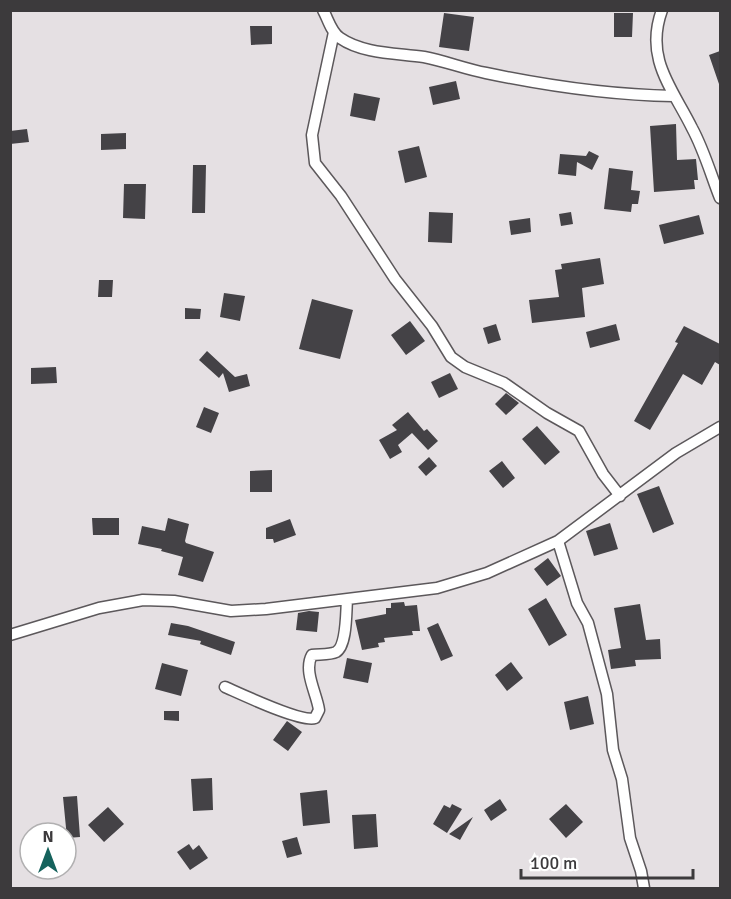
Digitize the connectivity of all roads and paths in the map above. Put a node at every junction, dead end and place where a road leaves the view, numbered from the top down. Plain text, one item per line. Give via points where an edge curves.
1 (323, 10) edge
2 (662, 10) edge
3 (334, 32) junction
4 (673, 96) junction
5 (720, 198) edge
6 (720, 427) edge
7 (620, 496) junction
8 (558, 541) junction
9 (347, 600) junction
10 (10, 635) edge
11 (225, 687) dead end
12 (644, 888) edge

1 - 3 street
2 - 4 street via 657,53
3 - 4 street via 353,45 533,83 591,92
3 - 7 street via 312,135 315,163 451,357 504,383 579,431
4 - 5 street via 692,128
6 - 7 street via 676,453
7 - 8 street
8 - 9 street via 487,573 437,588
8 - 12 street via 577,603 588,623 604,684 630,838
9 - 10 street via 231,611 174,600 143,600 99,608
9 - 11 street via 341,647 309,660 319,710 315,718 293,715

